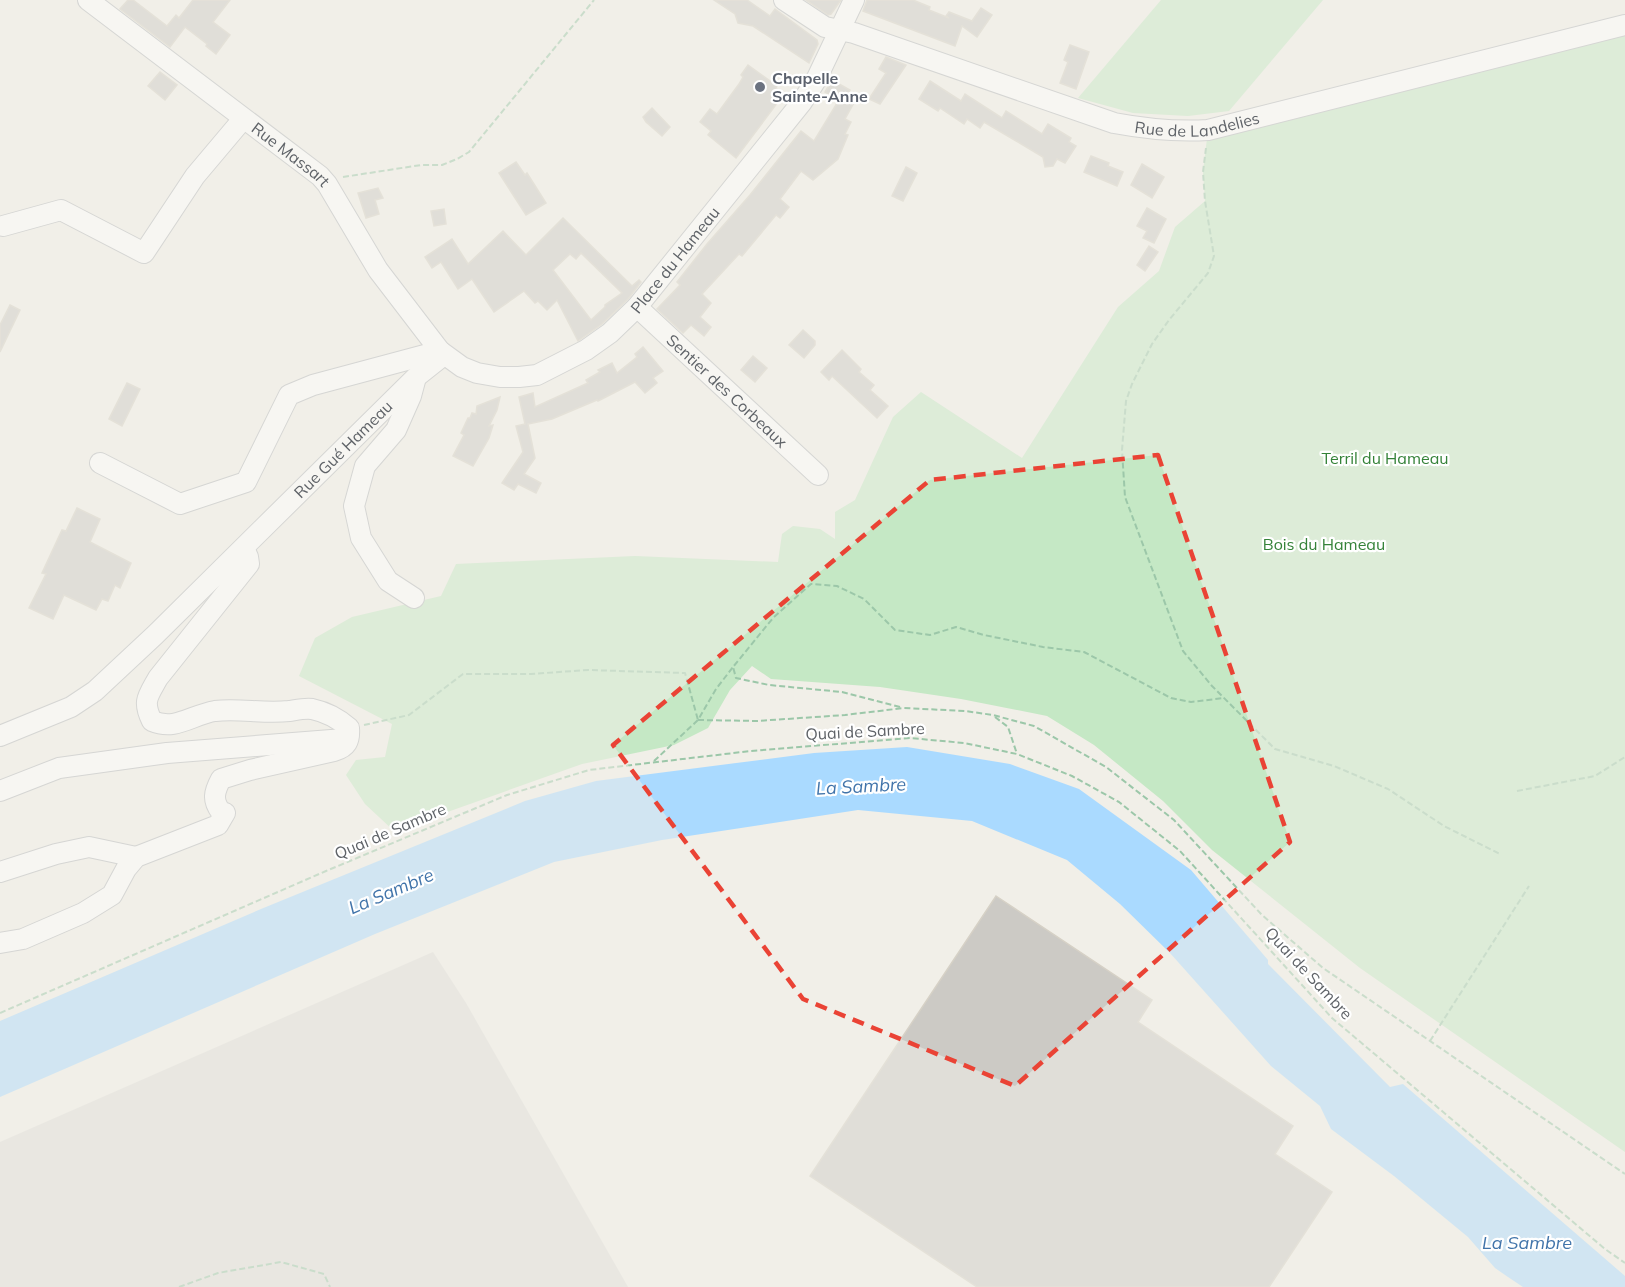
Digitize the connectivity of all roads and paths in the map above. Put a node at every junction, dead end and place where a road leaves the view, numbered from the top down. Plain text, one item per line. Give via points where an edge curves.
1 (87, 0) edge
2 (594, 0) edge
3 (784, 0) edge
4 (854, 0) edge
5 (1625, 25) edge
6 (839, 32) junction
7 (243, 119) junction
8 (1208, 130) junction
9 (327, 184) junction
10 (3, 226) dead end
11 (637, 307) junction
12 (442, 353) junction
13 (415, 378) junction
14 (100, 463) dead end
15 (818, 475) dead end
16 (244, 548) junction
17 (414, 598) dead end
18 (733, 668) junction
19 (1224, 698) junction
20 (904, 708) junction
21 (993, 715) junction
22 (698, 720) junction
23 (350, 733) junction
24 (0, 736) edge
25 (1017, 754) junction
26 (1625, 757) edge
27 (652, 763) junction
28 (1517, 791) dead end
29 (0, 792) edge
30 (1500, 854) dead end
31 (136, 857) junction
32 (0, 872) edge
33 (1529, 886) dead end
34 (0, 943) edge
35 (0, 1013) edge
36 (1430, 1041) junction
37 (1625, 1174) edge
38 (1625, 1263) edge
39 (179, 1287) edge
40 (330, 1287) edge

1 - 7 street, Rue Massart
2 - 9 path via 470,152 442,165 348,175
3 - 6 street, Rue de Landelies
4 - 6 street, Place du Hameau
5 - 8 street, Rue de Landelies
6 - 8 street, Rue de Landelies via 854,33 1114,123 1173,132
6 - 11 street, Place du Hameau via 802,102
7 - 9 street, Rue Massart
7 - 10 street via 195,176 144,254 61,210
8 - 19 path via 1203,172 1214,256 1208,273 1152,344 1132,384 1126,401 1122,450 1125,497 1183,651
9 - 12 street, Rue Massart via 378,270
11 - 12 street, Place du Hameau via 586,350 537,375 477,373
11 - 15 street, Sentier des Corbeaux
12 - 13 street, Rue Gué Hameau
12 - 14 street via 313,385 289,395 246,482 180,504
13 - 16 street, Rue Gué Hameau
13 - 17 street via 396,430 365,466 354,506 361,538 388,581
16 - 23 street via 249,564 158,678 146,699 152,721 163,726 215,711 271,713 311,708 340,720
16 - 24 street, Rue Gué Hameau via 95,691 71,707
18 - 19 path via 773,618 797,596 811,584 829,585 864,599 895,630 930,635 956,627 1084,652 1171,698 1191,702
18 - 20 path via 736,678 843,692
18 - 22 path
19 - 30 path via 1275,749 1334,766 1388,789 1444,826
20 - 21 path
20 - 22 path via 845,716
21 - 25 path via 1008,727
21 - 36 path via 1034,726 1106,767 1174,820 1263,915 1323,968
22 - 23 path via 685,673 588,670 463,674 409,715
22 - 27 path
23 - 29 street via 59,768
23 - 31 street via 345,747 334,751 221,779 214,803 225,813 218,825
25 - 27 path, Quai de Sambre via 964,743 910,738 751,750
25 - 38 path, Quai de Sambre via 1072,776 1119,802 1180,851 1332,1018
26 - 28 path via 1595,776
27 - 35 path, Quai de Sambre via 589,770 507,795
31 - 32 street via 89,847
31 - 34 street via 112,895 83,913 23,939
33 - 36 path
36 - 37 path
39 - 40 path via 218,1273 281,1262 324,1274

